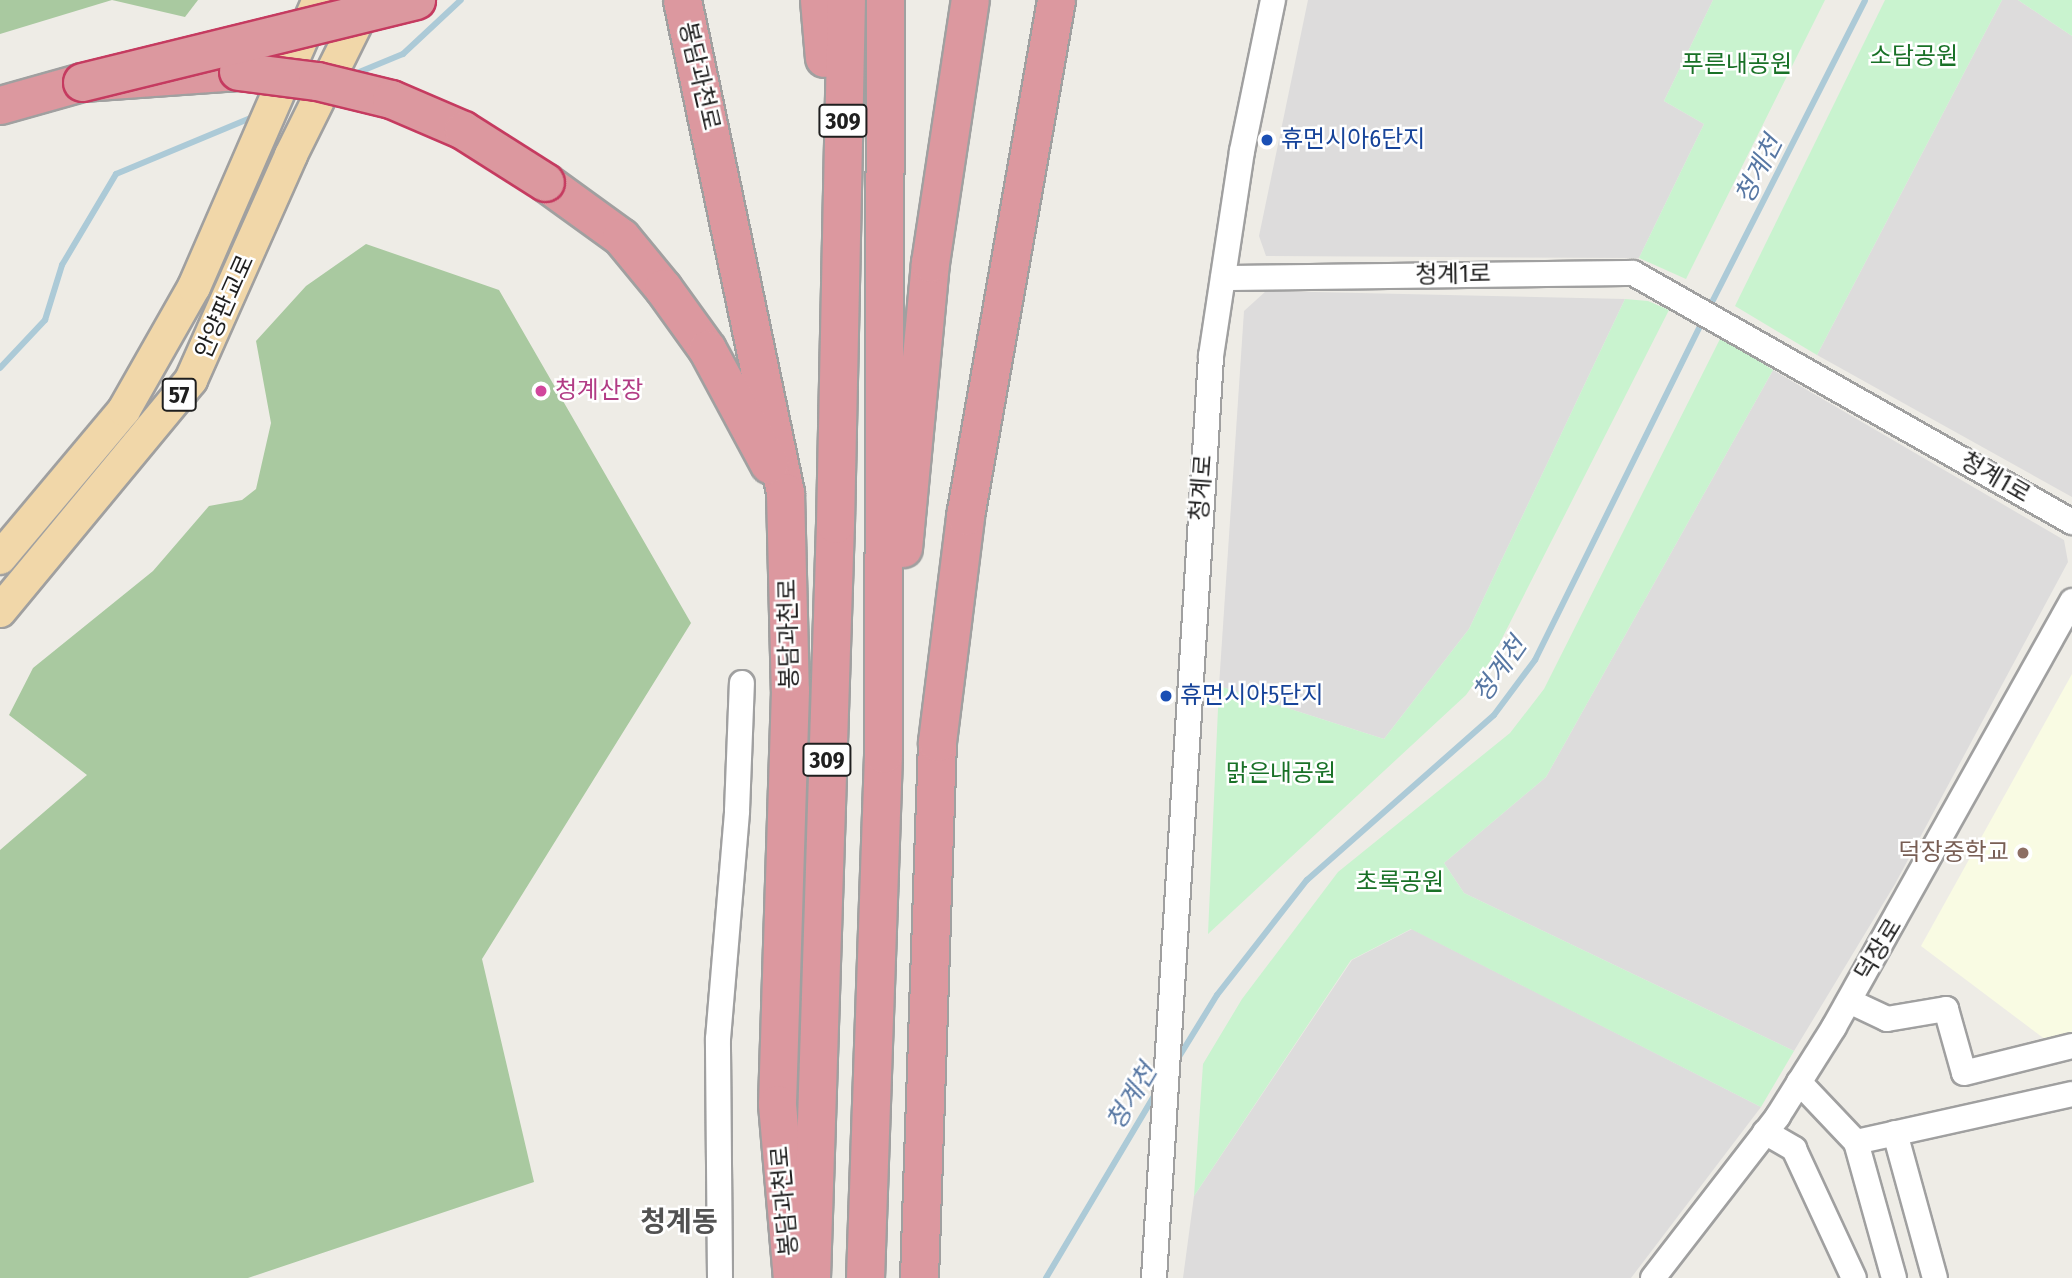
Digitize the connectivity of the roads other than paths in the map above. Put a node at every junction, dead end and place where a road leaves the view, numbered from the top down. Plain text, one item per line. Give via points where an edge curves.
1 (319, 0) edge
2 (368, 0) edge
3 (416, 0) edge
4 (682, 0) edge
5 (819, 0) edge
6 (846, 0) edge
7 (885, 0) edge
8 (970, 0) edge
9 (1056, 0) edge
10 (1273, 0) edge
11 (82, 82) junction
12 (0, 104) edge
13 (840, 243) junction
14 (1223, 278) junction
15 (785, 492) junction
16 (2072, 522) edge
17 (0, 558) edge
18 (2072, 601) edge
19 (0, 611) edge
20 (742, 683) dead end
21 (883, 754) junction
22 (1849, 1001) junction
23 (2072, 1046) edge
24 (1799, 1082) junction
25 (2072, 1094) edge
26 (1765, 1132) junction
27 (1895, 1133) junction
28 (1856, 1142) junction
29 (720, 1278) edge
30 (792, 1278) edge
31 (811, 1278) edge
32 (865, 1278) edge
33 (919, 1278) edge
34 (1154, 1278) edge
35 (1653, 1278) edge
36 (1854, 1278) edge
37 (1894, 1278) edge
38 (1935, 1278) edge

1 - 17 main road, 안양판교로 / 57 via 194,287 124,410
2 - 19 main road, 안양판교로 / 57 via 191,380
3 - 11 highway, bridge
4 - 15 highway, 봉담과천로
5 - 13 highway
6 - 13 highway, 봉담과천로 / 309
7 - 21 highway, 309
8 - 21 highway via 930,263 908,461 894,684
9 - 33 highway via 965,516 937,742
10 - 14 street, 청계로
11 - 12 highway
11 - 15 highway, bridge via 239,71 317,81 391,99 463,130 621,237 707,349
13 - 31 highway, 봉담과천로 / 309
14 - 16 street, 청계1로 via 1633,273
14 - 34 street, 청계로 via 1211,356 1189,670 1175,981
15 - 30 highway, 봉담과천로 via 790,690 777,1104
18 - 22 street, 덕장로
20 - 29 street via 737,811 718,1039
21 - 32 highway, 309
22 - 23 street via 1887,1019 1946,1009 1964,1073
22 - 24 street, 덕장로
24 - 26 street, 덕장로
24 - 28 street
25 - 27 street
26 - 35 street, 덕장로
26 - 36 street via 1794,1149
27 - 28 street
27 - 38 street
28 - 37 street

